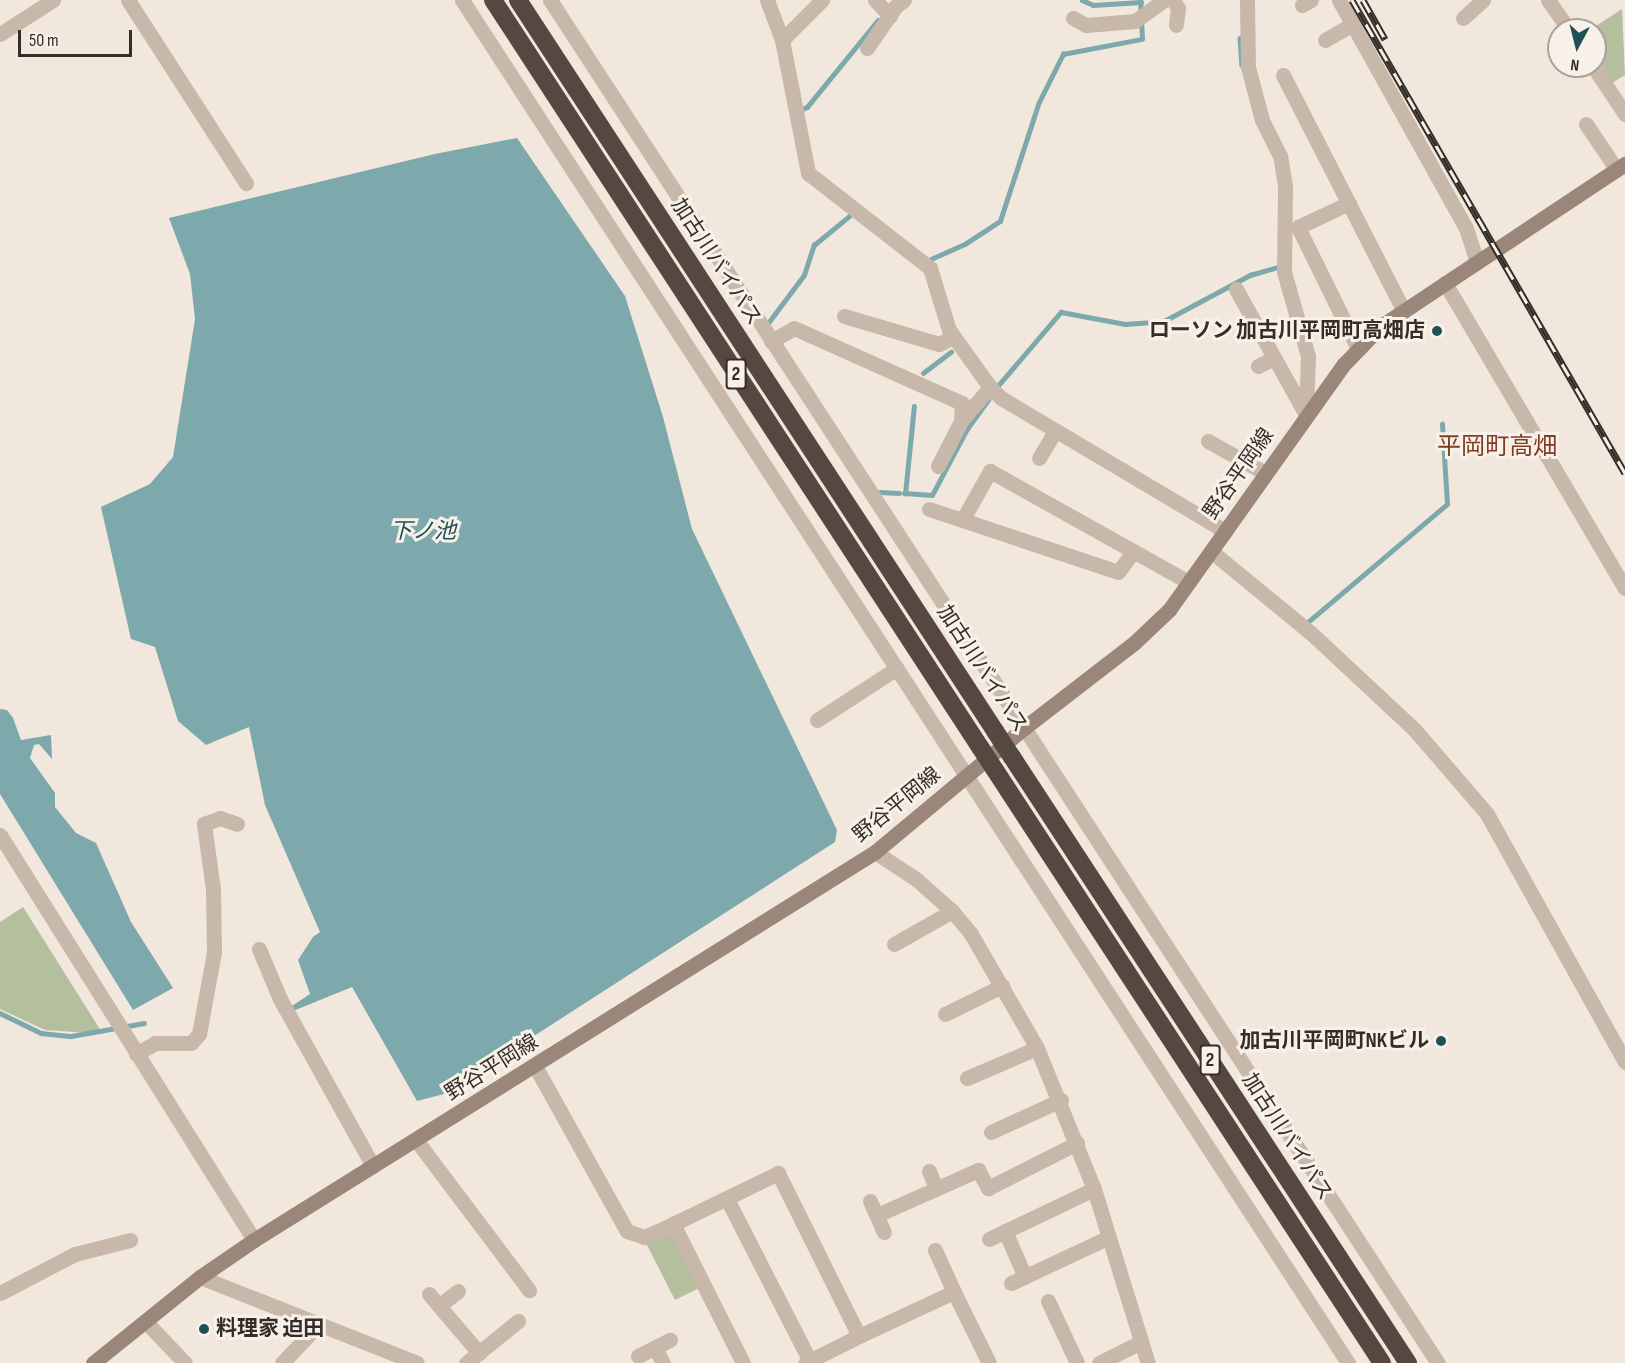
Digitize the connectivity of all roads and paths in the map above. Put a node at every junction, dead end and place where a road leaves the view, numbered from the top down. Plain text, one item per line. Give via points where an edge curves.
1 (53, 0) edge
2 (128, 0) edge
3 (462, 0) edge
4 (493, 0) edge
5 (518, 0) edge
6 (550, 0) edge
7 (767, 0) edge
8 (822, 0) edge
9 (875, 0) edge
10 (904, 0) edge
11 (1164, 0) edge
12 (1173, 0) edge
13 (1247, 0) edge
14 (1339, 0) edge
15 (1483, 0) edge
16 (1548, 0) edge
17 (890, 16) junction
18 (1073, 18) dead end
19 (1462, 18) dead end
20 (1561, 18) edge
21 (1353, 24) junction
22 (1176, 25) dead end
23 (0, 34) edge
24 (782, 40) junction
25 (1325, 40) dead end
26 (867, 48) dead end
27 (1283, 75) dead end
28 (1601, 78) edge
29 (1311, 95) dead end
30 (1297, 102) junction
31 (1625, 114) edge
32 (1586, 124) dead end
33 (1621, 167) edge
34 (246, 183) dead end
35 (1349, 203) junction
36 (1478, 262) junction
37 (1445, 283) junction
38 (1236, 299) dead end
39 (1404, 311) junction
40 (844, 316) dead end
41 (953, 337) junction
42 (771, 341) junction
43 (1358, 350) junction
44 (1274, 358) junction
45 (1258, 366) dead end
46 (990, 387) junction
47 (1306, 415) junction
48 (962, 421) junction
49 (1055, 431) junction
50 (1208, 441) dead end
51 (1039, 458) dead end
52 (938, 466) dead end
53 (1265, 473) junction
54 (929, 509) dead end
55 (964, 517) junction
56 (1225, 531) junction
57 (1134, 551) junction
58 (1211, 551) junction
59 (1189, 582) junction
60 (1625, 588) edge
61 (897, 668) junction
62 (837, 706) junction
63 (817, 720) dead end
64 (847, 720) dead end
65 (1024, 728) junction
66 (967, 776) junction
67 (237, 824) dead end
68 (0, 835) edge
69 (875, 852) junction
70 (952, 911) junction
71 (894, 944) dead end
72 (259, 949) dead end
73 (1002, 986) junction
74 (945, 1014) dead end
75 (1037, 1048) junction
76 (136, 1054) junction
77 (1625, 1062) edge
78 (535, 1066) junction
79 (967, 1078) dead end
80 (1061, 1100) junction
81 (991, 1132) dead end
82 (416, 1140) junction
83 (1077, 1143) junction
84 (373, 1166) junction
85 (929, 1171) dead end
86 (936, 1188) junction
87 (1094, 1189) junction
88 (727, 1199) junction
89 (870, 1201) dead end
90 (877, 1215) junction
91 (673, 1224) junction
92 (1005, 1231) junction
93 (884, 1232) dead end
94 (1109, 1237) junction
95 (989, 1239) dead end
96 (130, 1240) dead end
97 (254, 1240) junction
98 (935, 1250) dead end
99 (200, 1277) junction
100 (1026, 1277) junction
101 (1011, 1283) dead end
102 (529, 1290) dead end
103 (458, 1291) dead end
104 (954, 1292) junction
105 (0, 1293) edge
106 (1048, 1301) dead end
107 (145, 1321) junction
108 (518, 1321) dead end
109 (319, 1324) junction
110 (859, 1336) junction
111 (670, 1340) dead end
112 (1141, 1342) junction
113 (655, 1348) junction
114 (479, 1353) junction
115 (638, 1356) dead end
116 (807, 1362) edge
117 (93, 1363) edge
118 (185, 1363) edge
119 (283, 1363) edge
120 (417, 1363) edge
121 (466, 1363) edge
122 (663, 1363) edge
123 (743, 1363) edge
124 (989, 1363) edge
125 (1077, 1363) edge
126 (1099, 1363) edge
127 (1148, 1363) edge
128 (1348, 1363) edge
129 (1382, 1363) edge
130 (1408, 1363) edge
131 (1438, 1363) edge

1 - 23 street
2 - 34 street
3 - 61 street
4 - 129 highway, 加古川バイパス / 2, bridge
5 - 130 highway, 加古川バイパス / 2, bridge
6 - 42 street
7 - 24 street
8 - 24 street
9 - 17 street
10 - 17 street
11 - 18 street via 1135,21 1101,29
12 - 22 street via 1178,8
13 - 47 street via 1255,28 1248,67 1262,120 1280,156 1285,186 1284,272 1308,356
14 - 21 street
15 - 19 street
16 - 20 street
17 - 26 street
21 - 25 street
21 - 36 street via 1466,228
24 - 41 street via 808,173 926,263
27 - 30 street
28 - 31 street
29 - 30 street
30 - 35 street
32 - 33 street
33 - 36 main road, 野谷平岡線
35 - 39 street
35 - 43 street via 1298,227
36 - 37 main road, 野谷平岡線
37 - 39 main road, 野谷平岡線
37 - 60 street
38 - 44 street
39 - 43 main road, 野谷平岡線 via 1381,326
40 - 41 street via 872,331 939,344
41 - 46 street
42 - 48 street via 795,328 962,403
42 - 65 street
43 - 47 main road, 野谷平岡線
44 - 45 street
44 - 47 street
46 - 48 street
46 - 49 street via 1000,398
47 - 53 main road, 野谷平岡線
48 - 52 street
49 - 51 street
49 - 56 street
50 - 53 street
53 - 56 main road, 野谷平岡線
54 - 55 street
55 - 57 street via 1118,572
55 - 57 street via 990,471
56 - 58 main road, 野谷平岡線
57 - 59 street
58 - 59 main road, 野谷平岡線
58 - 77 street via 1311,633 1414,729 1487,813
59 - 65 main road, 野谷平岡線 via 1134,644
61 - 62 street
61 - 66 street
62 - 63 street
62 - 64 street
65 - 66 main road, 野谷平岡線
65 - 131 street
66 - 69 main road, 野谷平岡線
66 - 128 street
67 - 76 street via 228,818 204,824 213,889 214,952 199,1034 191,1043 155,1043
68 - 76 street
69 - 70 street
69 - 78 main road, 野谷平岡線
70 - 71 street
70 - 73 street via 971,934
72 - 84 street via 280,999
73 - 74 street
73 - 75 street
75 - 79 street
75 - 80 street
76 - 97 street
78 - 82 main road, 野谷平岡線
78 - 91 street via 627,1231 644,1237
80 - 81 street
80 - 83 street
82 - 84 main road, 野谷平岡線
82 - 102 street via 464,1216 509,1252
83 - 86 street via 988,1188 978,1170
83 - 87 street
84 - 97 main road, 野谷平岡線
85 - 86 street
86 - 90 street
87 - 92 street
87 - 94 street
88 - 91 street
88 - 110 street via 778,1173
88 - 116 street
89 - 90 street
90 - 93 street
91 - 123 street
92 - 95 street
92 - 100 street
94 - 100 street
94 - 112 street
96 - 105 street via 75,1254
97 - 99 main road, 野谷平岡線
98 - 104 street
99 - 107 main road, 野谷平岡線
99 - 109 street
100 - 101 street
103 - 114 street via 434,1300
104 - 110 street
104 - 124 street
106 - 125 street
107 - 117 main road, 野谷平岡線
107 - 118 street
108 - 114 street
109 - 119 street
109 - 120 street
110 - 116 street
111 - 113 street
112 - 126 street
112 - 127 street
113 - 115 street
113 - 122 street
114 - 121 street

